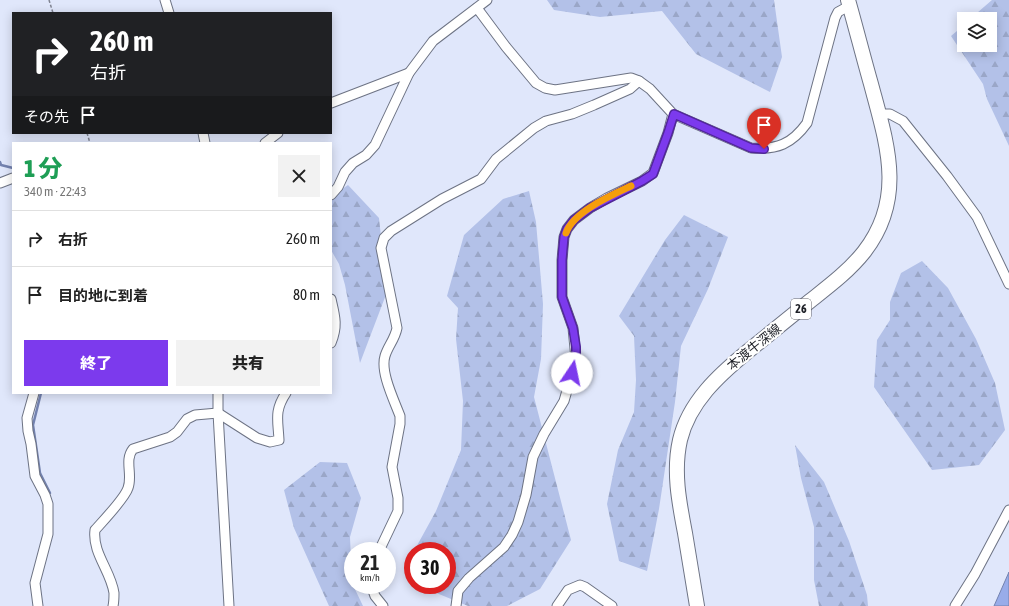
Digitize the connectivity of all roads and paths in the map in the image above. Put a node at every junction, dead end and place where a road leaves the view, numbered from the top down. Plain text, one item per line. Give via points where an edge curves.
1 (49, 0) edge
2 (165, 0) edge
3 (487, 0) edge
4 (848, 3) edge
5 (477, 8) junction
6 (53, 12) edge
7 (169, 12) edge
8 (409, 73) junction
9 (639, 81) junction
10 (332, 103) edge
11 (674, 114) junction
12 (879, 114) junction
13 (277, 134) edge
14 (266, 142) edge
15 (12, 178) edge
16 (0, 183) edge
17 (332, 193) edge
18 (1009, 284) edge
19 (332, 304) edge
20 (332, 339) edge
21 (34, 394) edge
22 (218, 394) edge
23 (285, 394) edge
24 (218, 413) junction
25 (1009, 510) edge
26 (383, 542) edge
27 (374, 594) edge
28 (38, 606) edge
29 (113, 606) edge
30 (229, 606) edge
31 (383, 606) edge
32 (456, 606) edge
33 (557, 606) edge
34 (612, 606) edge
35 (697, 606) edge
36 (955, 606) edge

1 - 6 path
2 - 7 street
3 - 5 street
4 - 11 street via 835,18 807,123 788,143 764,149 751,148
4 - 12 main road, 本渡牛深線 / 26
5 - 8 street via 432,41
5 - 9 street via 536,83 545,88 555,90 631,78
8 - 10 street
8 - 17 street via 375,145 366,155 353,163
9 - 11 street
9 - 26 street via 630,89 534,128 496,159 481,179 442,198 391,231 382,242 381,248 397,328 383,367 400,416 392,467 398,511
11 - 32 street via 653,174 590,208 567,229 562,260 562,297 573,328 576,359 564,401 533,457 526,495 512,535 504,547 458,591
12 - 18 street via 890,114 903,121 947,176 977,217
12 - 35 main road, 本渡牛深線 / 26 via 886,138 890,179 889,198 876,235 842,275 729,367 709,387 697,403 680,439 677,459 678,490
13 - 14 street
15 - 16 street
19 - 20 street via 336,322
21 - 28 street via 28,431 35,476 48,504 48,534 35,583
22 - 24 street
23 - 24 street via 277,411 279,440 270,442 257,438
24 - 29 street via 187,418 170,437 133,449 130,453 128,458 131,480 128,490 96,530 94,538 113,588
24 - 30 street
25 - 36 street
27 - 31 street
33 - 34 street via 568,590 580,585

